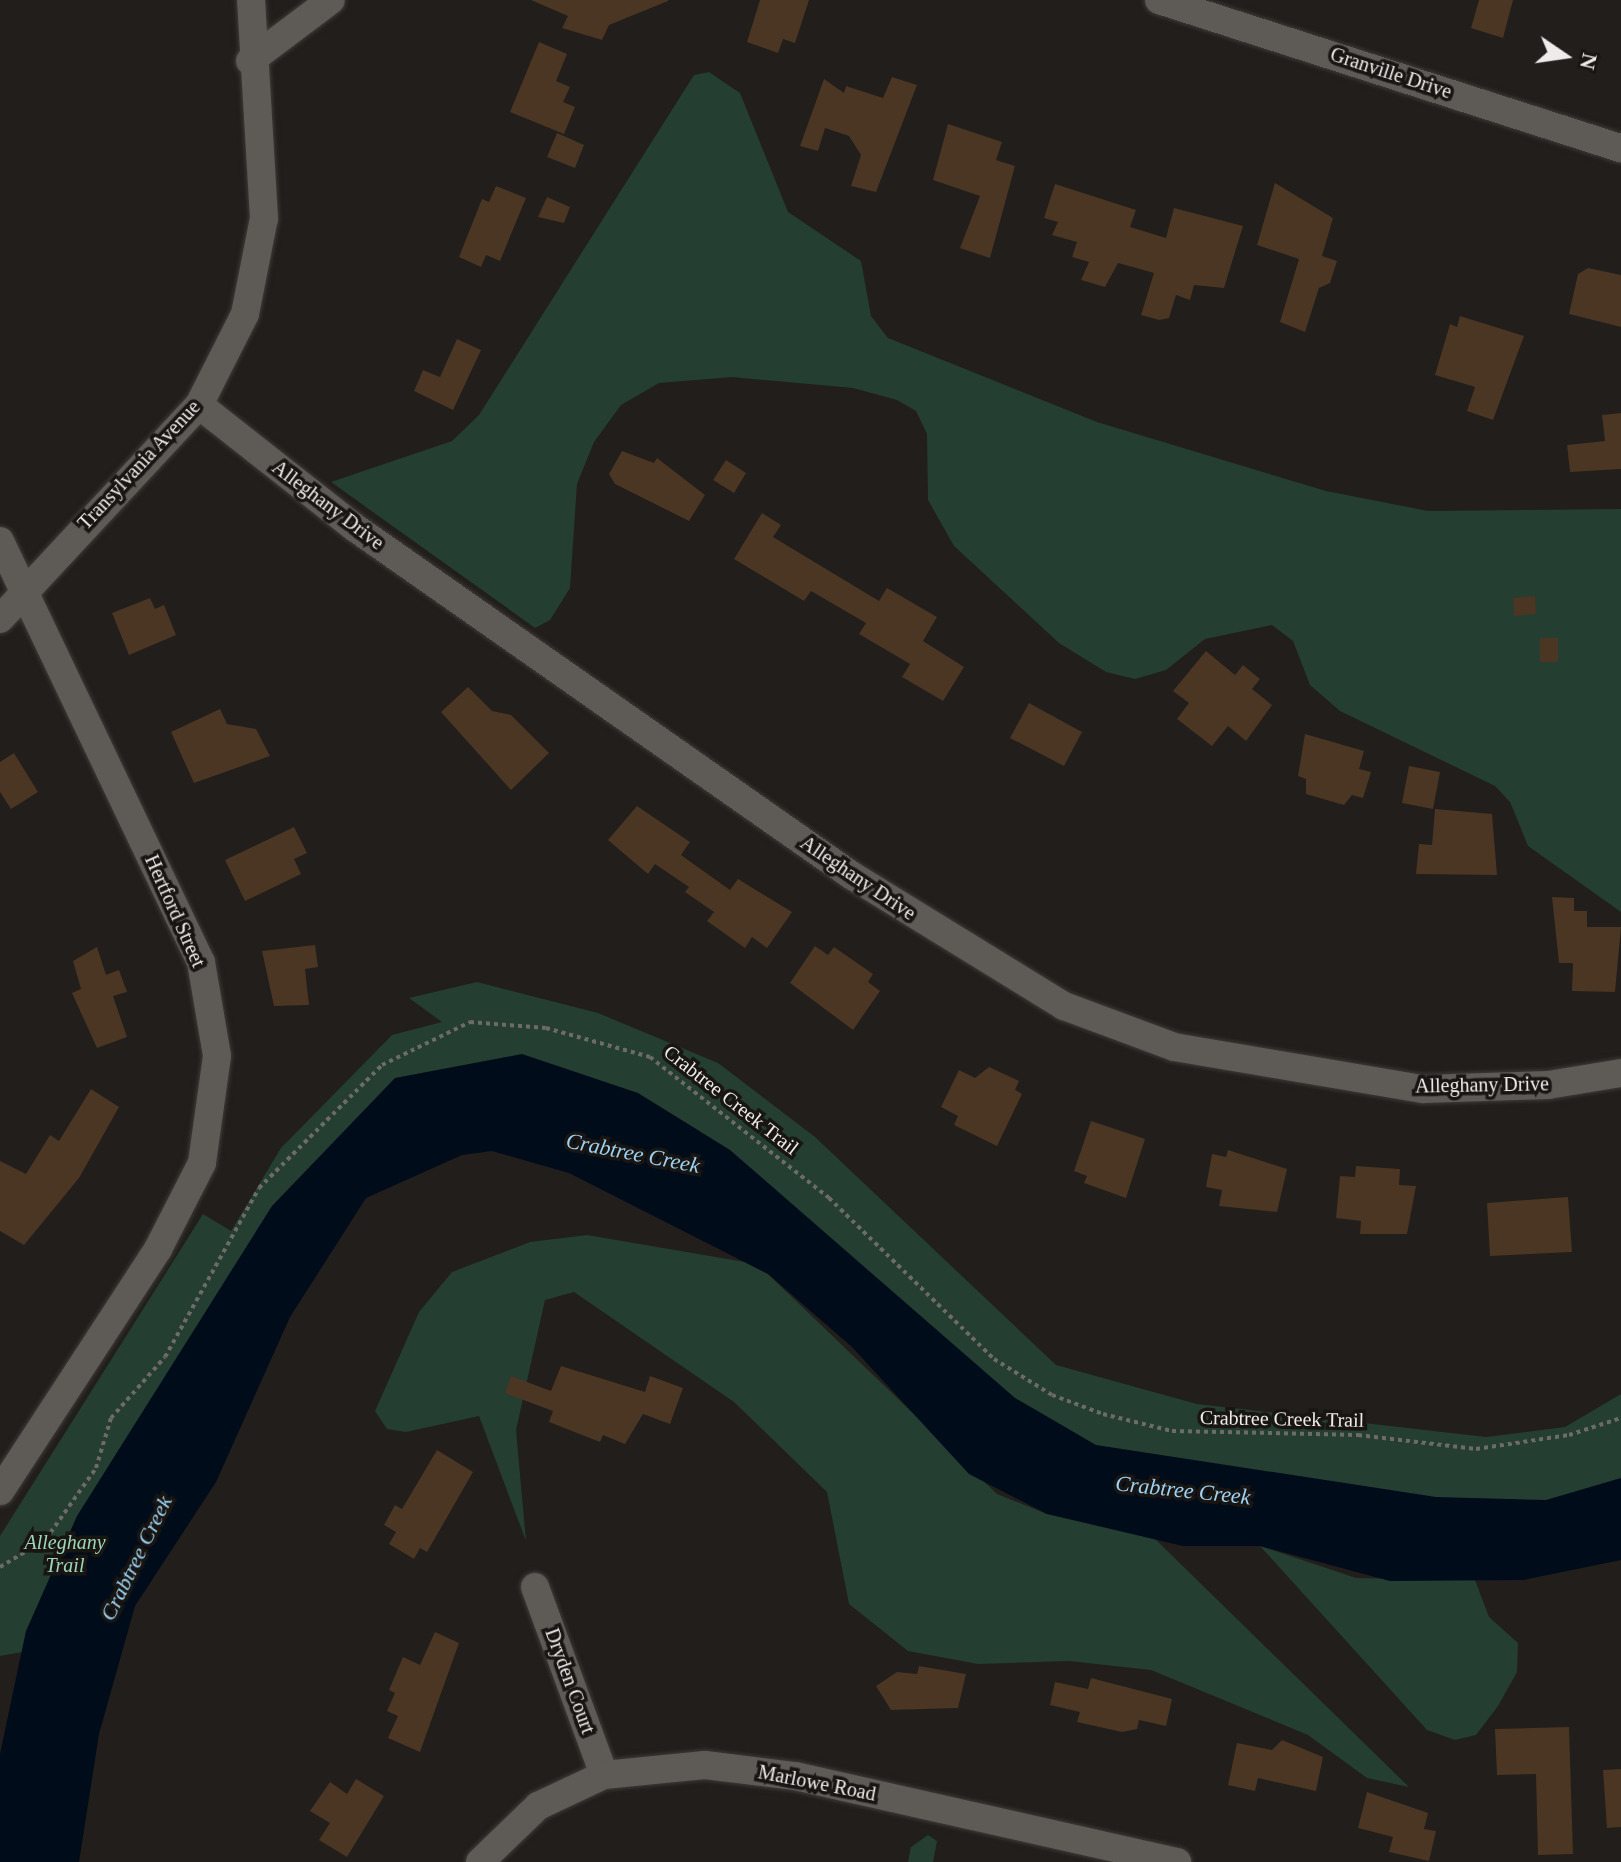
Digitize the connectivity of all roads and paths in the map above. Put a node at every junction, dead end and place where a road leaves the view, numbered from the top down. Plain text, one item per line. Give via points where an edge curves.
1 (251, 0) edge
2 (331, 0) edge
3 (1159, 0) edge
4 (250, 61) junction
5 (1621, 148) edge
6 (199, 405) junction
7 (0, 541) edge
8 (25, 587) junction
9 (0, 619) edge
10 (1621, 1073) edge
11 (1621, 1418) edge
12 (0, 1491) edge
13 (0, 1567) edge
14 (535, 1587) dead end
15 (604, 1775) junction
16 (480, 1862) edge
17 (1177, 1862) edge

1 - 4 street, Transylvania Avenue
2 - 4 street
3 - 5 street, Granville Drive
4 - 6 street, Transylvania Avenue via 264,218 245,314
6 - 8 street, Transylvania Avenue
6 - 10 street, Alleghany Drive via 354,527 851,875 1064,1006 1174,1047 1423,1089 1548,1085
7 - 8 street, Hertford Street
8 - 9 street, Transylvania Avenue
8 - 12 street, Hertford Street via 201,962 217,1056 202,1163 158,1249
11 - 13 path, Crabtree Creek Trail via 1569,1435 1476,1449 1358,1435 1172,1431 1103,1414 1052,1395 994,1359 829,1198 650,1057 546,1028 470,1022 382,1065 259,1188 165,1357 129,1391 111,1418 96,1468 46,1539
14 - 15 street, Dryden Court
15 - 16 street, Marlowe Road via 538,1806
15 - 17 street, Marlowe Road via 705,1765 795,1776

